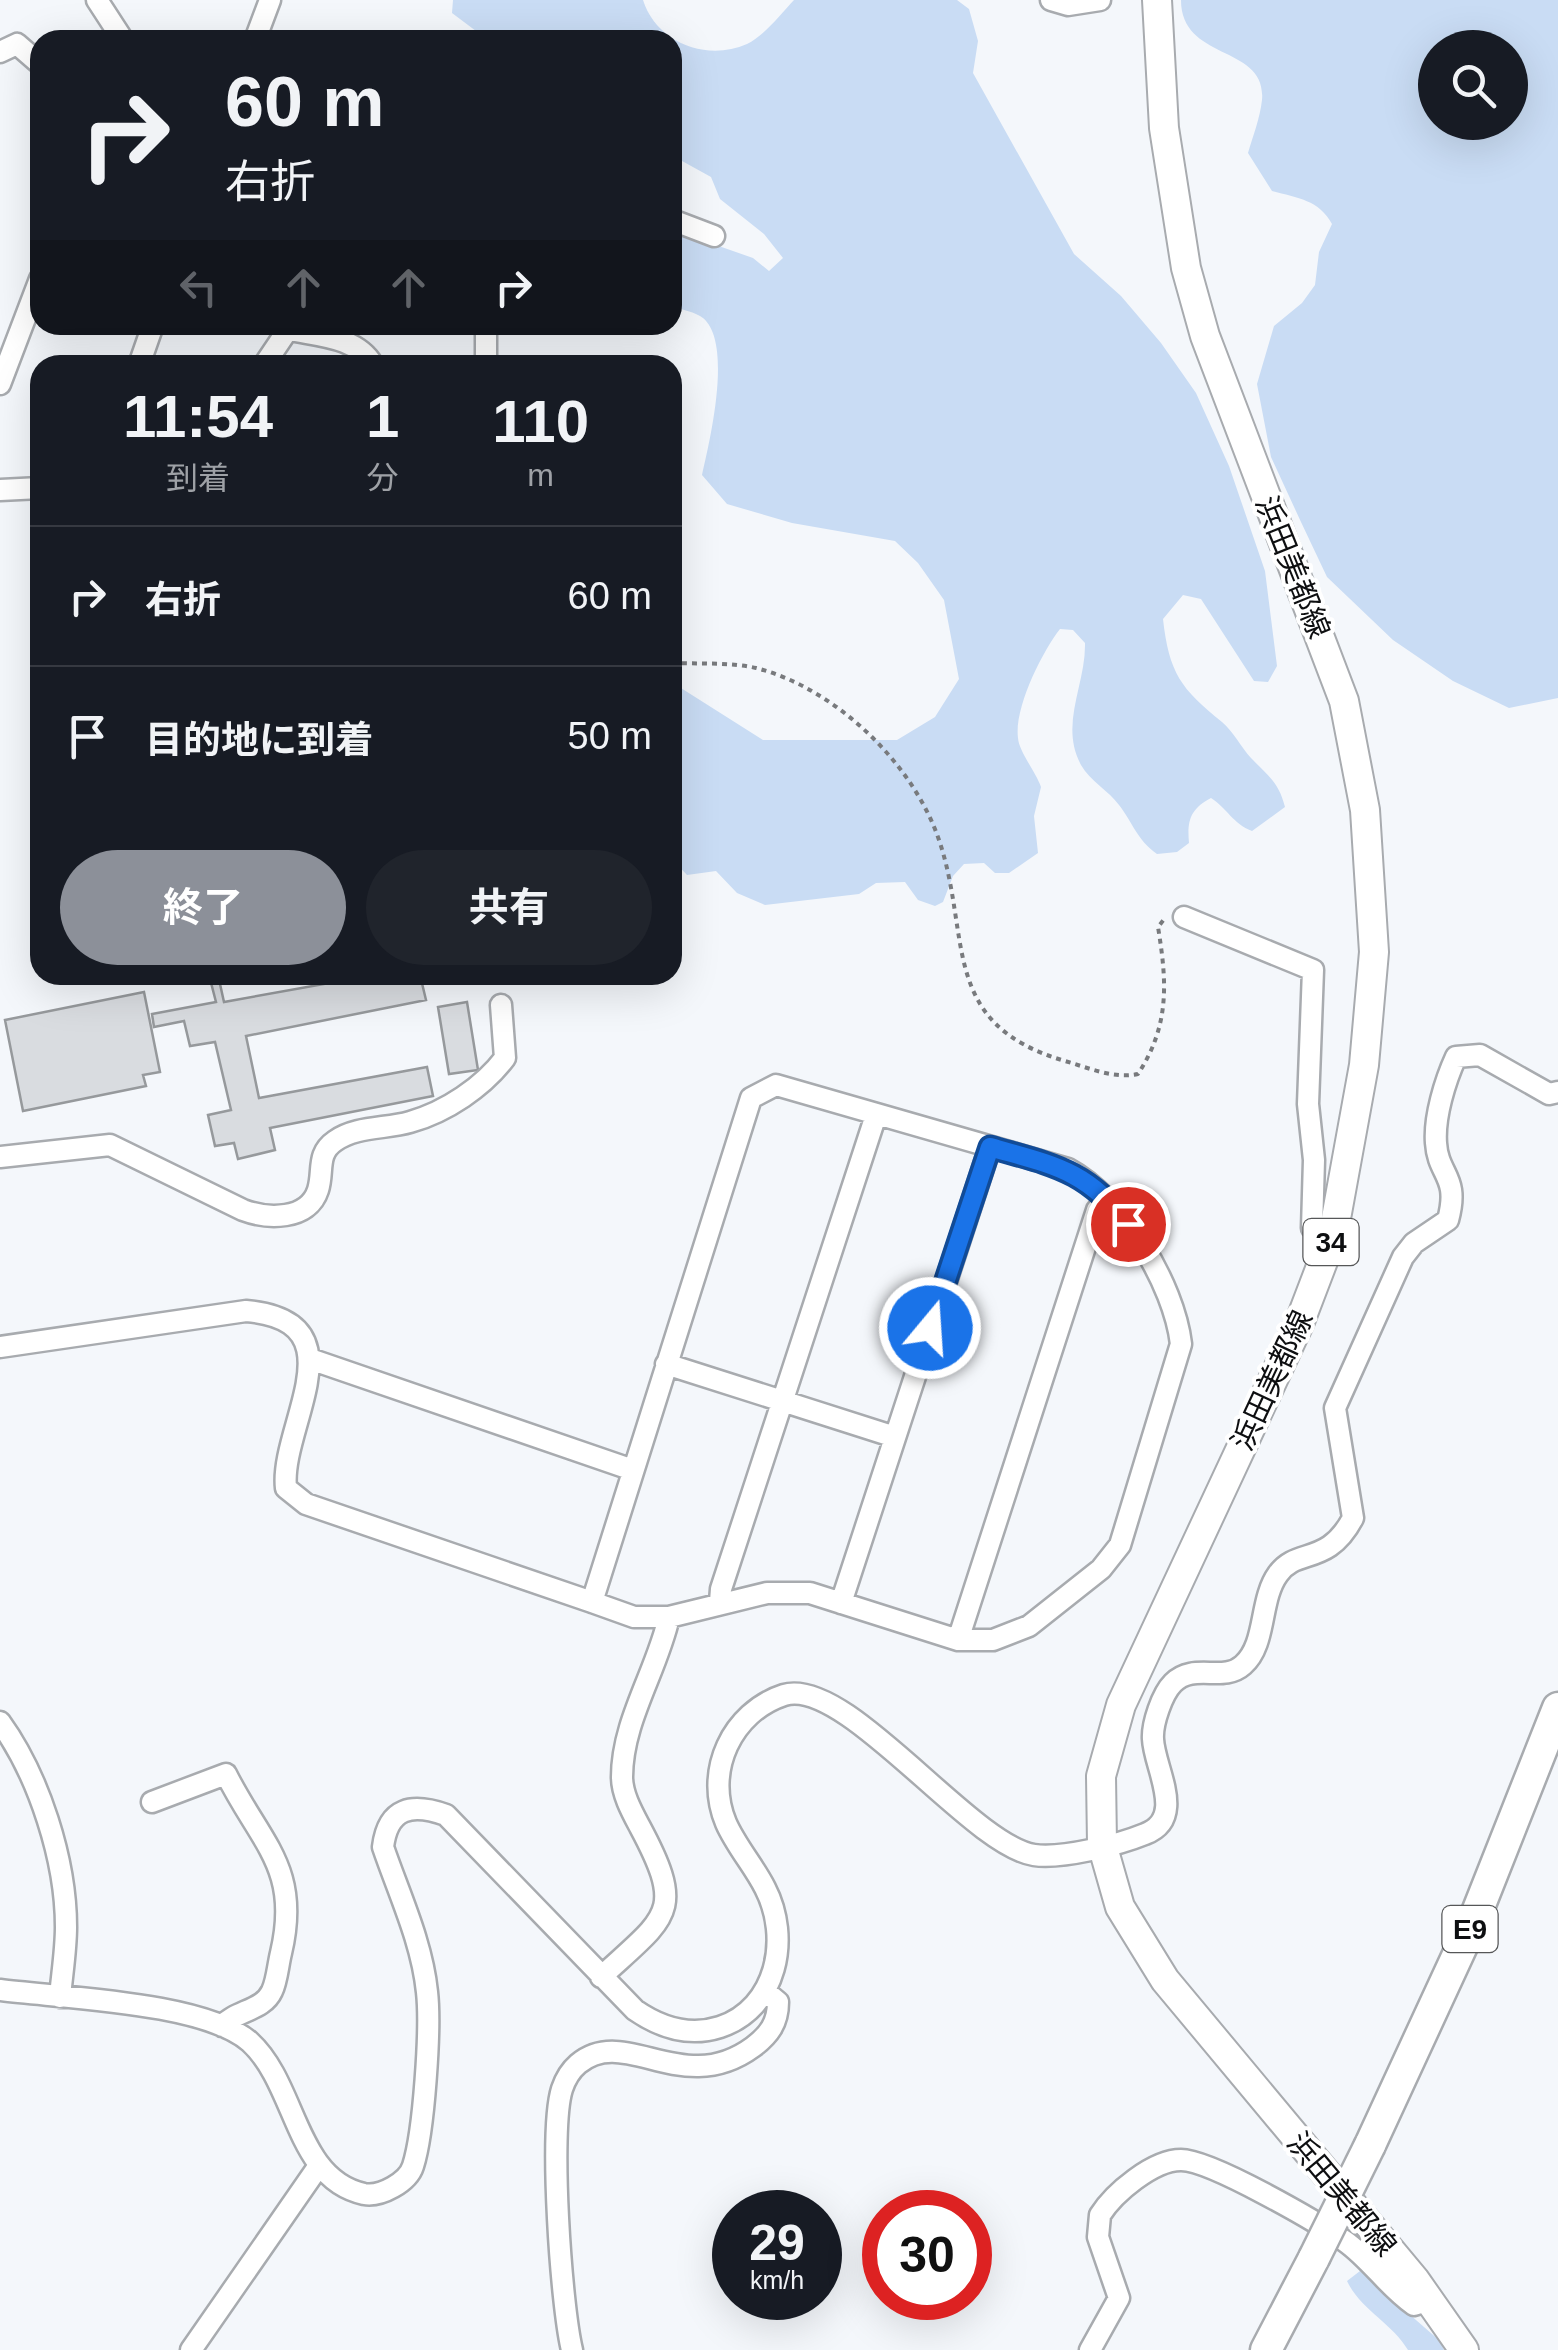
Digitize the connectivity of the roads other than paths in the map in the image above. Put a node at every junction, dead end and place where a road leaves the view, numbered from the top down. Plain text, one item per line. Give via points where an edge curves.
1 (97, 0) edge
2 (270, 0) edge
3 (1050, 0) edge
4 (1100, 0) edge
5 (1158, 0) edge
6 (116, 30) edge
7 (259, 30) edge
8 (0, 52) edge
9 (30, 55) edge
10 (682, 224) edge
11 (714, 236) dead end
12 (30, 305) edge
13 (319, 335) edge
14 (368, 355) edge
15 (0, 384) edge
16 (30, 488) edge
17 (0, 490) edge
18 (1184, 917) road end
19 (501, 1005) dead end
20 (1558, 1092) edge
21 (876, 1114) junction
22 (990, 1147) junction
23 (0, 1157) edge
24 (1108, 1198) junction
25 (1333, 1235) junction
26 (0, 1346) edge
27 (310, 1359) junction
28 (666, 1364) junction
29 (780, 1400) junction
30 (895, 1437) junction
31 (633, 1470) junction
32 (592, 1602) junction
33 (720, 1602) junction
34 (841, 1604) junction
35 (669, 1617) junction
36 (958, 1640) junction
37 (1558, 1708) edge
38 (0, 1722) edge
39 (152, 1802) dead end
40 (1102, 1844) junction
41 (601, 1977) junction
42 (0, 1990) edge
43 (766, 1992) junction
44 (60, 1997) junction
45 (222, 2026) junction
46 (318, 2167) junction
47 (1431, 2300) junction
48 (191, 2350) edge
49 (572, 2350) edge
50 (1090, 2350) edge
51 (1266, 2350) edge
52 (1464, 2350) edge

1 - 6 street
2 - 7 street
3 - 4 street via 1068,6
5 - 25 main road, 浜田美都線 / 34 via 1164,128 1186,268 1231,409 1339,686 1365,810 1374,891 1371,1011
8 - 9 street via 17,44
10 - 11 street
12 - 15 street
13 - 14 street
16 - 17 street
18 - 25 street via 1313,970 1312,1228
19 - 23 street via 505,1058 492,1076 412,1122 346,1134 330,1144 322,1155 318,1192 289,1215 243,1210 110,1145
20 - 40 street via 1549,1094 1480,1055 1456,1057 1435,1145 1452,1182 1448,1220 1403,1257 1335,1408 1353,1518 1329,1550 1276,1576 1244,1664 1228,1673 1184,1674 1170,1686 1152,1741 1166,1787 1160,1822 1148,1834
21 - 22 street
21 - 28 street via 776,1085 751,1098
21 - 29 street
22 - 24 street via 1068,1169
22 - 30 street
24 - 36 street via 1097,1210
24 - 36 street via 1169,1296 1180,1344 1120,1545 1101,1569 1029,1626 993,1640
25 - 40 main road, 浜田美都線 / 34 via 1300,1324 1121,1705 1101,1776
26 - 27 street via 246,1311 288,1324
27 - 31 street
27 - 32 street via 285,1473 295,1499
28 - 29 street
28 - 31 street
29 - 30 street
29 - 33 street
30 - 34 street
31 - 32 street
32 - 35 street via 634,1617
33 - 34 street via 810,1593
33 - 35 street
34 - 36 street
35 - 41 street via 660,1657 625,1739 622,1782 663,1870 668,1900 654,1928
37 - 51 highway, E9, bridge via 1474,1920
38 - 44 street via 24,1755 62,1876
39 - 45 street via 226,1774 286,1883 290,1918 272,1994
40 - 43 street via 1074,1854 1032,1855 996,1838 917,1768 828,1705 793,1692 763,1702 737,1724 723,1754 720,1792 726,1822 774,1911 777,1951
40 - 47 main road, 浜田美都線 / 34 via 1120,1907 1164,1980
41 - 43 street via 649,2020 687,2031 742,2017
41 - 46 street via 446,1814 422,1806 402,1812 385,1829 382,1847 428,1992 413,2168 398,2185 368,2195
42 - 44 street
43 - 49 street via 778,2002 775,2022 736,2058 706,2069 601,2052 579,2063 565,2081 559,2176
44 - 45 street
45 - 46 street via 248,2040 277,2073
46 - 48 street
47 - 50 street via 1414,2305 1348,2244 1245,2185 1179,2160 1147,2173 1100,2214 1098,2238 1119,2298
47 - 52 main road, 浜田美都線 / 34

